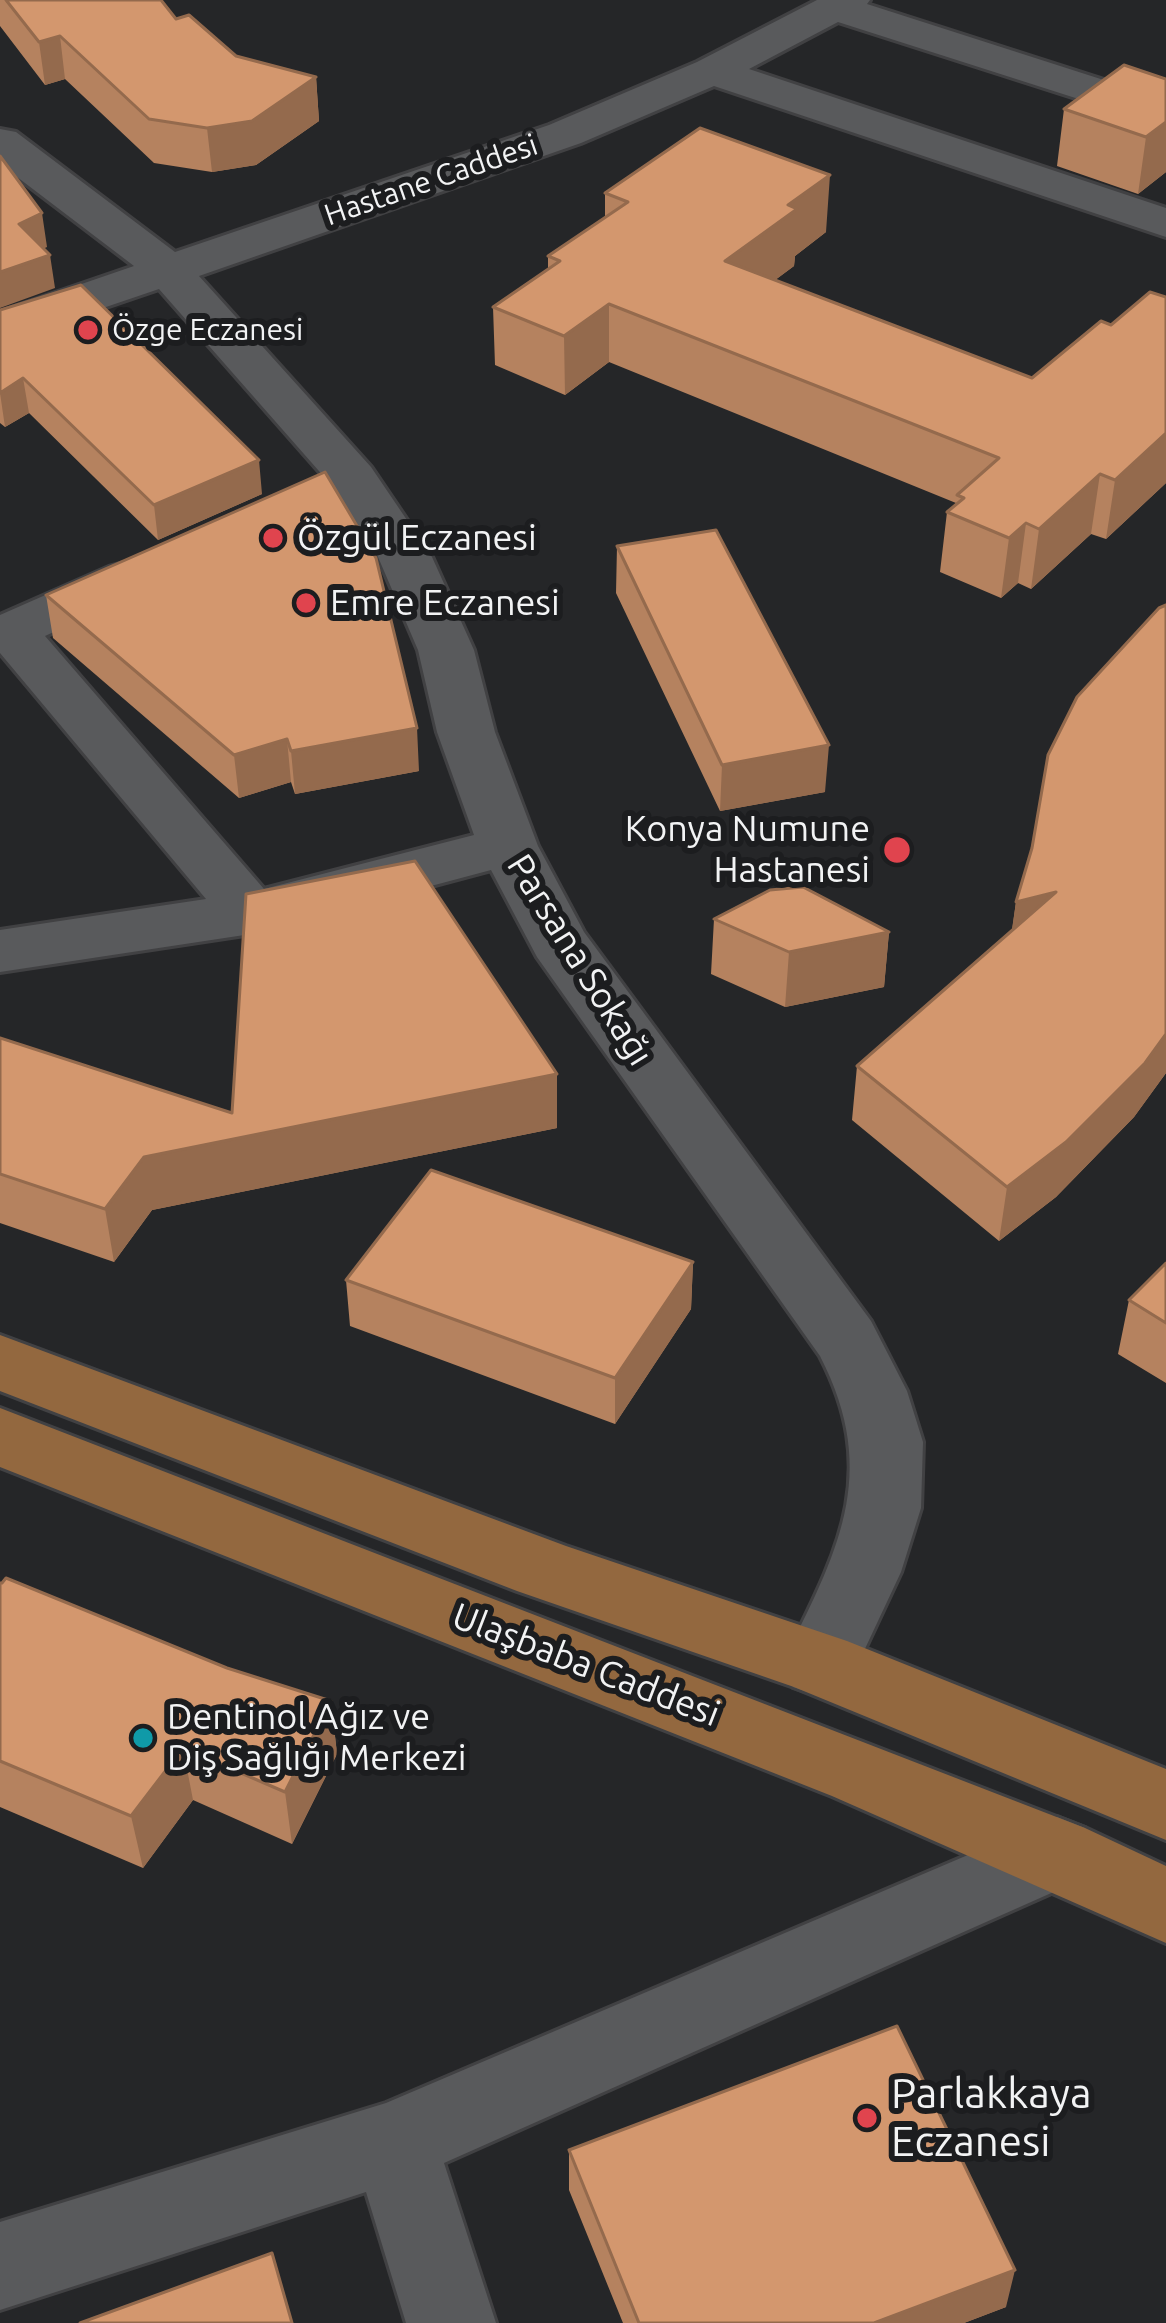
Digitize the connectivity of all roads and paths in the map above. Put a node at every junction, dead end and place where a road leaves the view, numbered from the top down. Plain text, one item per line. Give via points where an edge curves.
1 (842, 4) edge
2 (712, 71) junction
3 (1166, 114) edge
4 (0, 142) edge
5 (1166, 223) edge
6 (165, 267) junction
7 (0, 328) edge
8 (182, 554) edge
9 (5, 632) edge
10 (508, 846) junction
11 (251, 913) junction
12 (0, 951) edge
13 (0, 1362) edge
14 (0, 1437) edge
15 (820, 1664) junction
16 (1166, 1805) edge
17 (1057, 1852) junction
18 (1166, 1906) edge
19 (394, 2143) junction
20 (0, 2266) edge
21 (451, 2323) edge

1 - 2 street, Hastane Caddesi
1 - 3 street
2 - 5 street
2 - 6 street, Hastane Caddesi via 490,161
4 - 6 street, Parsana Sokağı
6 - 7 street, Hastane Caddesi
6 - 10 street, Parsana Sokağı via 332,488 405,557 446,650
8 - 9 street
9 - 11 street
10 - 11 street
10 - 15 street, Parsana Sokağı via 559,942 846,1340 880,1409 891,1482 867,1568
11 - 12 street
13 - 15 main road, Ulaşbaba Caddesi via 543,1569
14 - 17 main road, Ulaşbaba Caddesi
15 - 16 main road, Ulaşbaba Caddesi
17 - 18 main road, Ulaşbaba Caddesi
17 - 19 street
19 - 20 street
19 - 21 street

